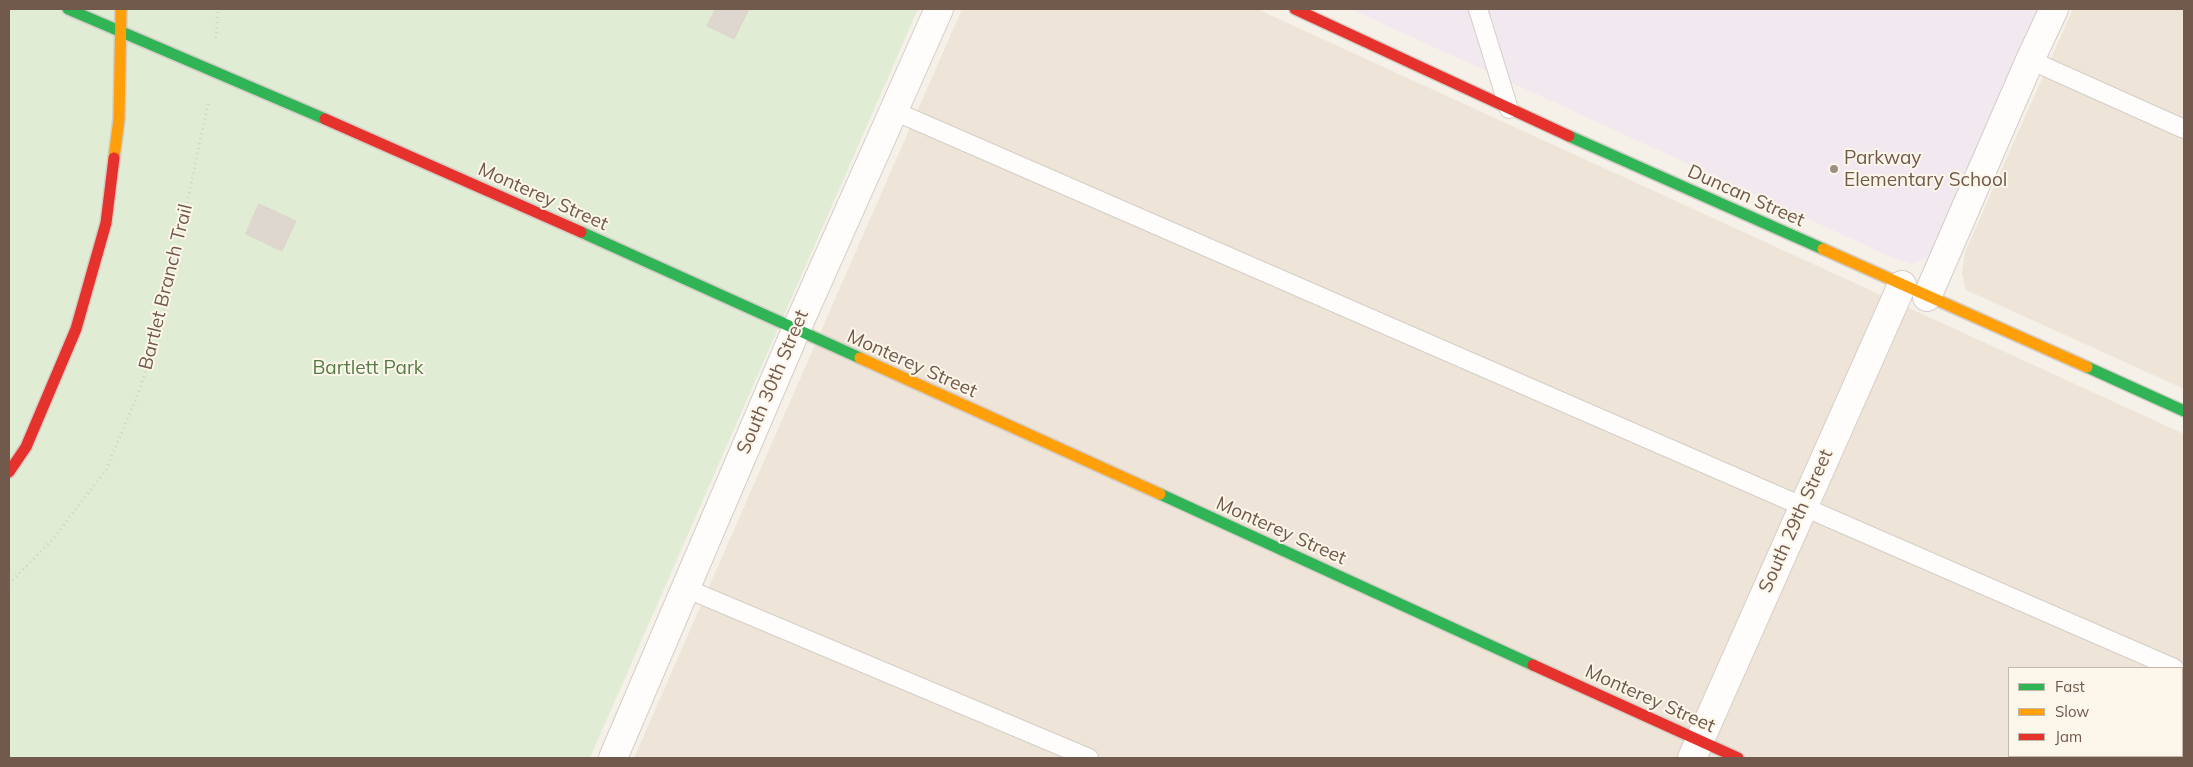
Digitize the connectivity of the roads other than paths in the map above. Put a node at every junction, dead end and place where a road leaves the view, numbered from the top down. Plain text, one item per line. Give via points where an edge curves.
1 (68, 9) edge
2 (121, 9) edge
3 (939, 9) edge
4 (1295, 9) edge
5 (1478, 9) edge
6 (2054, 9) edge
7 (121, 31) junction
8 (2030, 60) junction
9 (1509, 109) junction
10 (894, 111) junction
11 (2184, 129) edge
12 (1902, 285) junction
13 (1927, 297) junction
14 (796, 330) junction
15 (2184, 411) edge
16 (9, 472) edge
17 (1802, 506) junction
18 (685, 588) junction
19 (2172, 667) edge
20 (1696, 750) edge
21 (613, 758) edge
22 (1089, 758) edge
23 (1738, 758) edge

1 - 7 street, Monterey Street
2 - 7 street
3 - 10 street, South 30th Street
4 - 9 street, Duncan Street
5 - 9 lane
6 - 8 street
7 - 14 street, Monterey Street
7 - 16 street via 119,119 106,223 76,329 26,447
8 - 11 lane
8 - 13 street
9 - 12 street, Duncan Street
10 - 14 street, South 30th Street
10 - 17 lane
12 - 13 street, Duncan Street
12 - 17 street, South 29th Street
13 - 15 street, Duncan Street
14 - 18 street, South 30th Street
14 - 20 street, Monterey Street
17 - 19 lane
17 - 20 street, South 29th Street
18 - 21 street, South 30th Street
18 - 22 lane
20 - 23 street, Monterey Street

